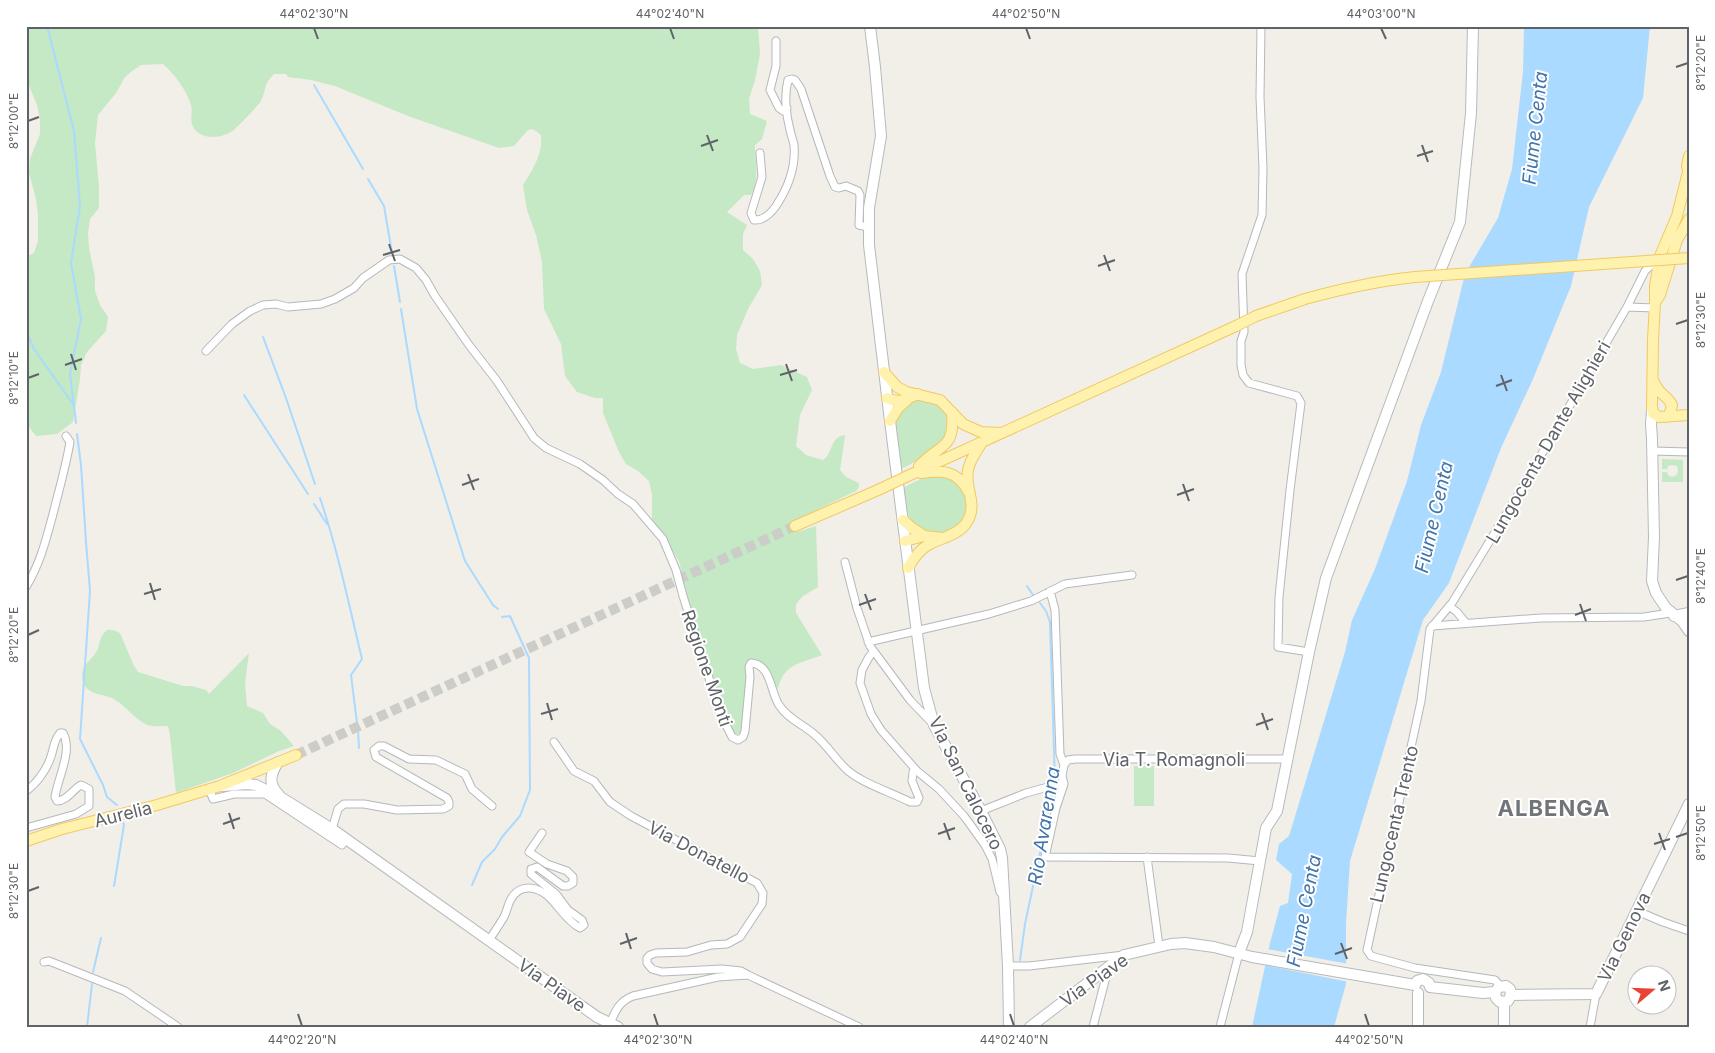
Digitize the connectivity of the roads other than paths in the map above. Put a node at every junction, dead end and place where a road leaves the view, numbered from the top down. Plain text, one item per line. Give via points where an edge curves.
1 (870, 26) edge
2 (1261, 26) edge
3 (1472, 26) edge
4 (776, 40) dead end
5 (787, 108) junction
6 (760, 152) dead end
7 (1689, 156) edge
8 (1688, 172) edge
9 (1689, 219) edge
10 (868, 228) junction
11 (1660, 256) junction
12 (1689, 258) edge
13 (1655, 305) junction
14 (1627, 307) junction
15 (206, 352) dead end
16 (884, 372) junction
17 (1652, 378) junction
18 (907, 396) junction
19 (887, 398) junction
20 (1668, 401) junction
21 (1652, 406) junction
22 (952, 412) junction
23 (1687, 415) edge
24 (1664, 417) junction
25 (890, 421) junction
26 (1004, 433) junction
27 (66, 436) dead end
28 (1652, 439) junction
29 (983, 441) junction
30 (1652, 452) junction
31 (1689, 452) edge
32 (912, 474) junction
33 (971, 496) junction
34 (903, 520) junction
35 (795, 526) tunnel mouth
36 (905, 541) junction
37 (925, 541) junction
38 (845, 562) dead end
39 (908, 568) junction
40 (1132, 575) dead end
41 (26, 587) edge
42 (1050, 592) junction
43 (1449, 606) junction
44 (1683, 620) edge
45 (1466, 623) junction
46 (1432, 626) junction
47 (917, 630) junction
48 (868, 642) junction
49 (874, 652) junction
50 (1309, 652) junction
51 (934, 725) junction
52 (554, 742) dead end
53 (296, 755) tunnel mouth
54 (1287, 759) junction
55 (278, 762) junction
56 (1064, 765) junction
57 (917, 771) junction
58 (1059, 784) dead end
59 (215, 788) junction
60 (26, 791) edge
61 (282, 798) junction
62 (1689, 804) edge
63 (492, 806) dead end
64 (981, 811) junction
65 (26, 828) edge
66 (332, 829) junction
67 (542, 833) dead end
68 (346, 839) junction
69 (26, 841) edge
70 (1147, 857) junction
71 (1260, 860) junction
72 (1004, 896) junction
73 (1637, 911) junction
74 (1689, 931) edge
75 (489, 940) junction
76 (1159, 946) junction
77 (1239, 953) junction
78 (1124, 955) junction
79 (44, 962) dead end
80 (1008, 966) junction
81 (1105, 969) junction
82 (748, 975) junction
83 (1422, 982) junction
84 (1498, 989) junction
85 (1596, 994) junction
86 (1507, 998) junction
87 (612, 1026) edge
88 (178, 1027) edge
89 (859, 1027) edge
90 (1008, 1027) edge
91 (1030, 1027) edge
92 (1092, 1027) edge
93 (1220, 1027) edge
94 (1418, 1027) edge
95 (1504, 1027) edge
96 (1590, 1027) edge

1 - 10 main road, Via San Calocero via 881,136
2 - 50 street via 1262,215 1242,274 1244,332 1241,365 1249,383 1297,396 1301,403 1279,597 1278,647
3 - 50 main road via 1471,112 1460,222 1326,578
4 - 5 street via 776,66 770,90 779,108 783,111
5 - 6 street via 794,144 789,183 774,209 758,221 751,213 762,177
5 - 10 street via 787,83 792,79 801,89 835,187 846,186 858,191 859,225
7 - 8 main road
8 - 11 main road via 1677,216
9 - 13 main road via 1677,240
10 - 16 main road, Via San Calocero
11 - 13 main road
11 - 14 street, Lungocenta Dante Alighieri via 1645,271
12 - 26 main road, bridge via 1415,277 1378,281 1305,299 1256,316
13 - 14 street
13 - 17 main road
14 - 43 street, Lungocenta Dante Alighieri
15 - 57 street, Regione Monti via 232,324 263,305 321,304 354,288 389,260 400,259 416,268 506,393 534,438 546,448 595,474 645,516 663,539 676,570 720,713 732,736 738,740 745,731 749,667 751,663 757,663 766,672 786,714 815,734 846,769 910,802 917,802 919,798 912,781 913,772
16 - 18 main road
16 - 19 main road, Via San Calocero
17 - 20 main road via 1657,391
17 - 21 main road
18 - 19 main road via 892,401
18 - 22 main road via 918,394 940,400
18 - 25 main road
19 - 25 main road, Via San Calocero
20 - 21 main road via 1659,397
20 - 23 main road
20 - 24 main road via 1670,413
21 - 24 main road via 1656,415
21 - 28 main road
22 - 26 main road via 963,424 981,432
22 - 32 main road via 949,440
23 - 24 main road
24 - 28 main road via 1657,424
25 - 34 main road, Via San Calocero
26 - 29 main road
27 - 41 street via 70,442 49,532
28 - 30 main road
29 - 32 main road
29 - 33 main road via 968,471
30 - 31 street
30 - 44 main road via 1652,582 1660,601
32 - 33 main road via 947,472 956,476
32 - 35 main road, bridge
33 - 37 main road via 970,515 964,526 943,538
34 - 36 main road, Via San Calocero
34 - 37 main road
36 - 37 main road via 910,544
36 - 39 main road, Via San Calocero
37 - 39 main road
38 - 48 street
39 - 47 main road, Via San Calocero
40 - 42 street via 1065,584
42 - 47 street via 989,614
42 - 56 street via 1055,610 1060,754
43 - 45 street
43 - 46 street, Lungocenta Dante Alighieri
44 - 45 street via 1655,615
45 - 46 street
46 - 83 street, Lungocenta Trento via 1421,701 1367,950 1371,956
47 - 48 street
47 - 51 main road, Via San Calocero via 924,688
48 - 49 street
49 - 51 street via 910,700
49 - 57 street via 862,670 860,683 871,714
50 - 54 main road
51 - 64 main road, Via San Calocero
52 - 82 street, Via Donatello via 574,770 594,781 610,802 757,883 763,893 762,904 740,937 727,944 687,952 656,953 647,958 647,963 652,969 662,972 722,968
53 - 55 main road, Aurelia
54 - 56 street, Via T. Romagnoli via 1074,759
54 - 71 main road via 1277,811 1266,828
55 - 59 main road, Aurelia
55 - 61 main road via 271,780 274,790
56 - 70 street via 1064,784 1044,857
57 - 72 street via 958,808 980,838 992,859 1000,892
58 - 64 street
59 - 61 main road, Via Piave via 256,785
59 - 68 street via 213,798 265,794 342,845
59 - 69 main road, Aurelia
60 - 65 street via 45,770 53,745 58,735 63,733 67,752 55,797 61,801 81,785 89,789 89,806 76,814
61 - 66 main road, Via Piave
62 - 73 main road, Via Genova
63 - 66 street via 472,788 465,774 436,760 409,758 379,746 374,750 376,757 447,798 448,806 443,810 397,810 344,804 338,809
64 - 72 main road, Via San Calocero via 1000,849
66 - 68 main road, Via Piave
67 - 75 street via 529,852 547,864 567,871 573,883 563,886 537,867 531,874 556,894 584,925 577,926 545,893 526,887 519,889 511,899 505,916
68 - 75 main road, Via Piave
70 - 71 street
70 - 76 street
71 - 77 main road via 1247,932
72 - 80 main road, Via San Calocero
73 - 74 street
73 - 85 main road, Via Genova
75 - 87 main road, Via Piave
76 - 77 main road, Via Piave via 1185,943
76 - 78 main road, Via Piave
77 - 83 main road, Via Piave via 1369,977
77 - 93 street
78 - 80 street
78 - 81 main road, Via Piave
79 - 88 street via 49,961 125,991
80 - 90 main road, Via San Calocero
81 - 91 main road, Via Piave
81 - 92 street via 1106,977
82 - 87 street via 718,977 633,996 616,1009
82 - 89 street
83 - 84 main road, Via Piave via 1481,993
83 - 84 street, Lungocenta Trento via 1495,980
83 - 94 main road
84 - 86 main road via 1496,998
85 - 86 main road, Via Genova
85 - 96 street
86 - 95 main road

